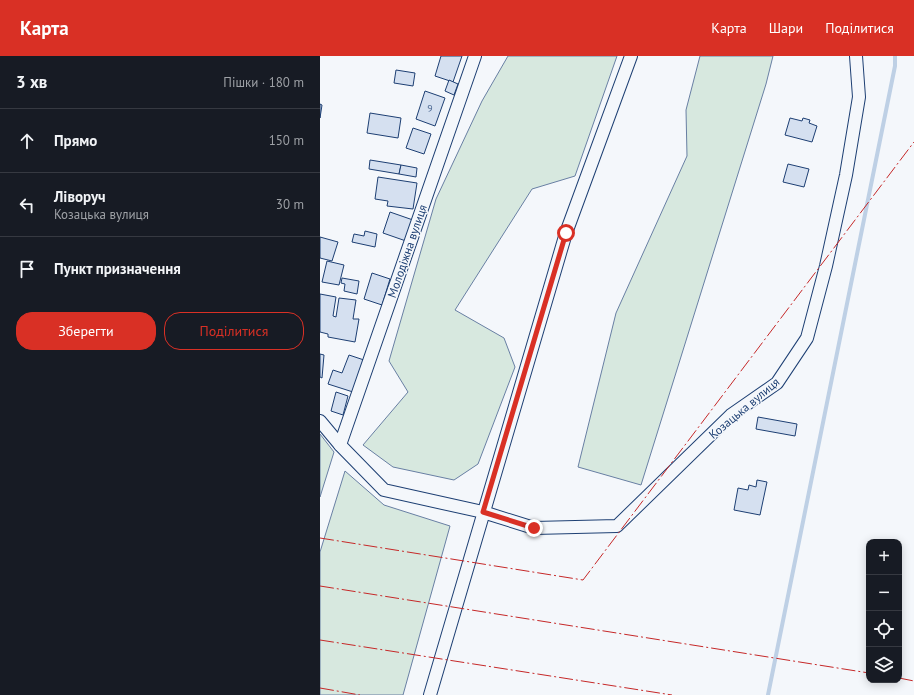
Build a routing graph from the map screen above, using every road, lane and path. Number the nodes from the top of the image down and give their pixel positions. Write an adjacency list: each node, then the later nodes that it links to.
1 (475, 56): 5 (street, Молодіжна вулиця)
2 (631, 56): 6 (street)
3 (856, 56): 6 (street, Козацька вулиця)
4 (320, 421): 5 (street, Козацька вулиця)
5 (340, 445): 6 (street, Козацька вулиця)
6 (483, 512): 7 (street)
7 (430, 695)

